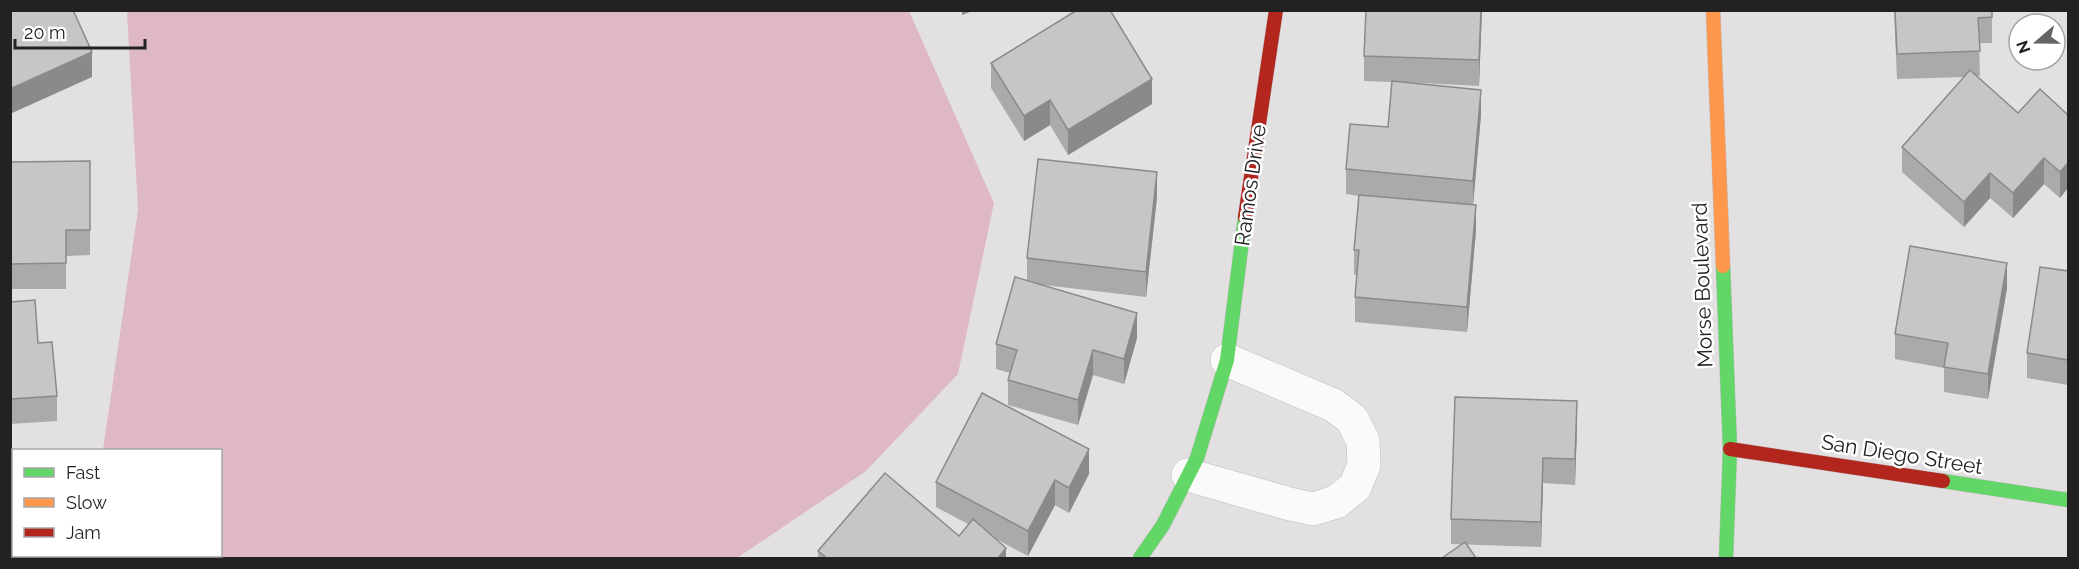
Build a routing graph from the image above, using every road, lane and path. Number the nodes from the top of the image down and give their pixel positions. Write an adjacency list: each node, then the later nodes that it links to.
1 (1276, 10): 3 (street, Ramos Drive)
2 (1713, 10): 4 (street, Morse Boulevard)
3 (1227, 360): 5 (street, Ramos Drive); 5 (street)
4 (1730, 449): 6 (street, San Diego Street); 8 (street, Morse Boulevard)
5 (1188, 475): 7 (street, Ramos Drive)
6 (2068, 500)
7 (1140, 558)
8 (1726, 558)

